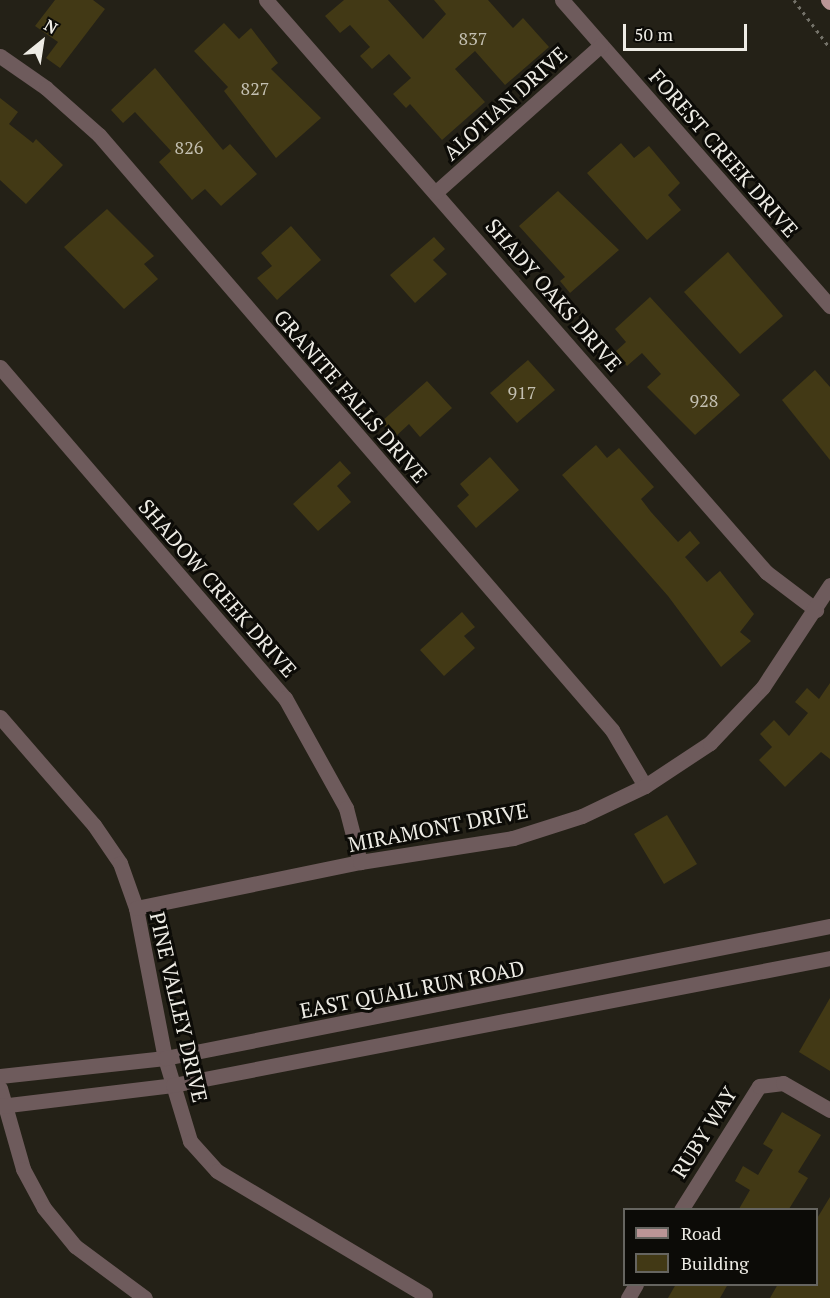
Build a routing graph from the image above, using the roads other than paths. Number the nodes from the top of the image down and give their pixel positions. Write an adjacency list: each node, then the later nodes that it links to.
1 (266, 0): 5 (street, SHADY OAKS DRIVE)
2 (562, 0): 3 (street, FOREST CREEK DRIVE)
3 (601, 45): 5 (street, ALOTIAN DRIVE); 6 (street, FOREST CREEK DRIVE)
4 (0, 56): 12 (street, GRANITE FALLS DRIVE)
5 (436, 192): 10 (street, SHADY OAKS DRIVE)
6 (825, 289): 7 (street, FOREST CREEK DRIVE)
7 (830, 306)
8 (0, 368): 13 (street, SHADOW CREEK DRIVE)
9 (830, 585): 10 (street, MIRAMONT DRIVE)
10 (816, 610): 12 (street, MIRAMONT DRIVE)
11 (0, 717): 14 (street, PINE VALLEY DRIVE)
12 (645, 786): 13 (street, MIRAMONT DRIVE)
13 (360, 862): 14 (street, MIRAMONT DRIVE)
14 (136, 908): 17 (street, PINE VALLEY DRIVE)
15 (830, 926): 17 (street, EAST QUAIL RUN ROAD)
16 (830, 958): 19 (street)
17 (165, 1058): 18 (street, EAST QUAIL RUN ROAD); 19 (street, PINE VALLEY DRIVE)
18 (0, 1076)
19 (173, 1085): 21 (street); 24 (street, PINE VALLEY DRIVE)
20 (0, 1088): 21 (street)
21 (2, 1106): 25 (street)
22 (830, 1110): 23 (street, RUBY WAY)
23 (682, 1208)
24 (425, 1294)
25 (145, 1298)

